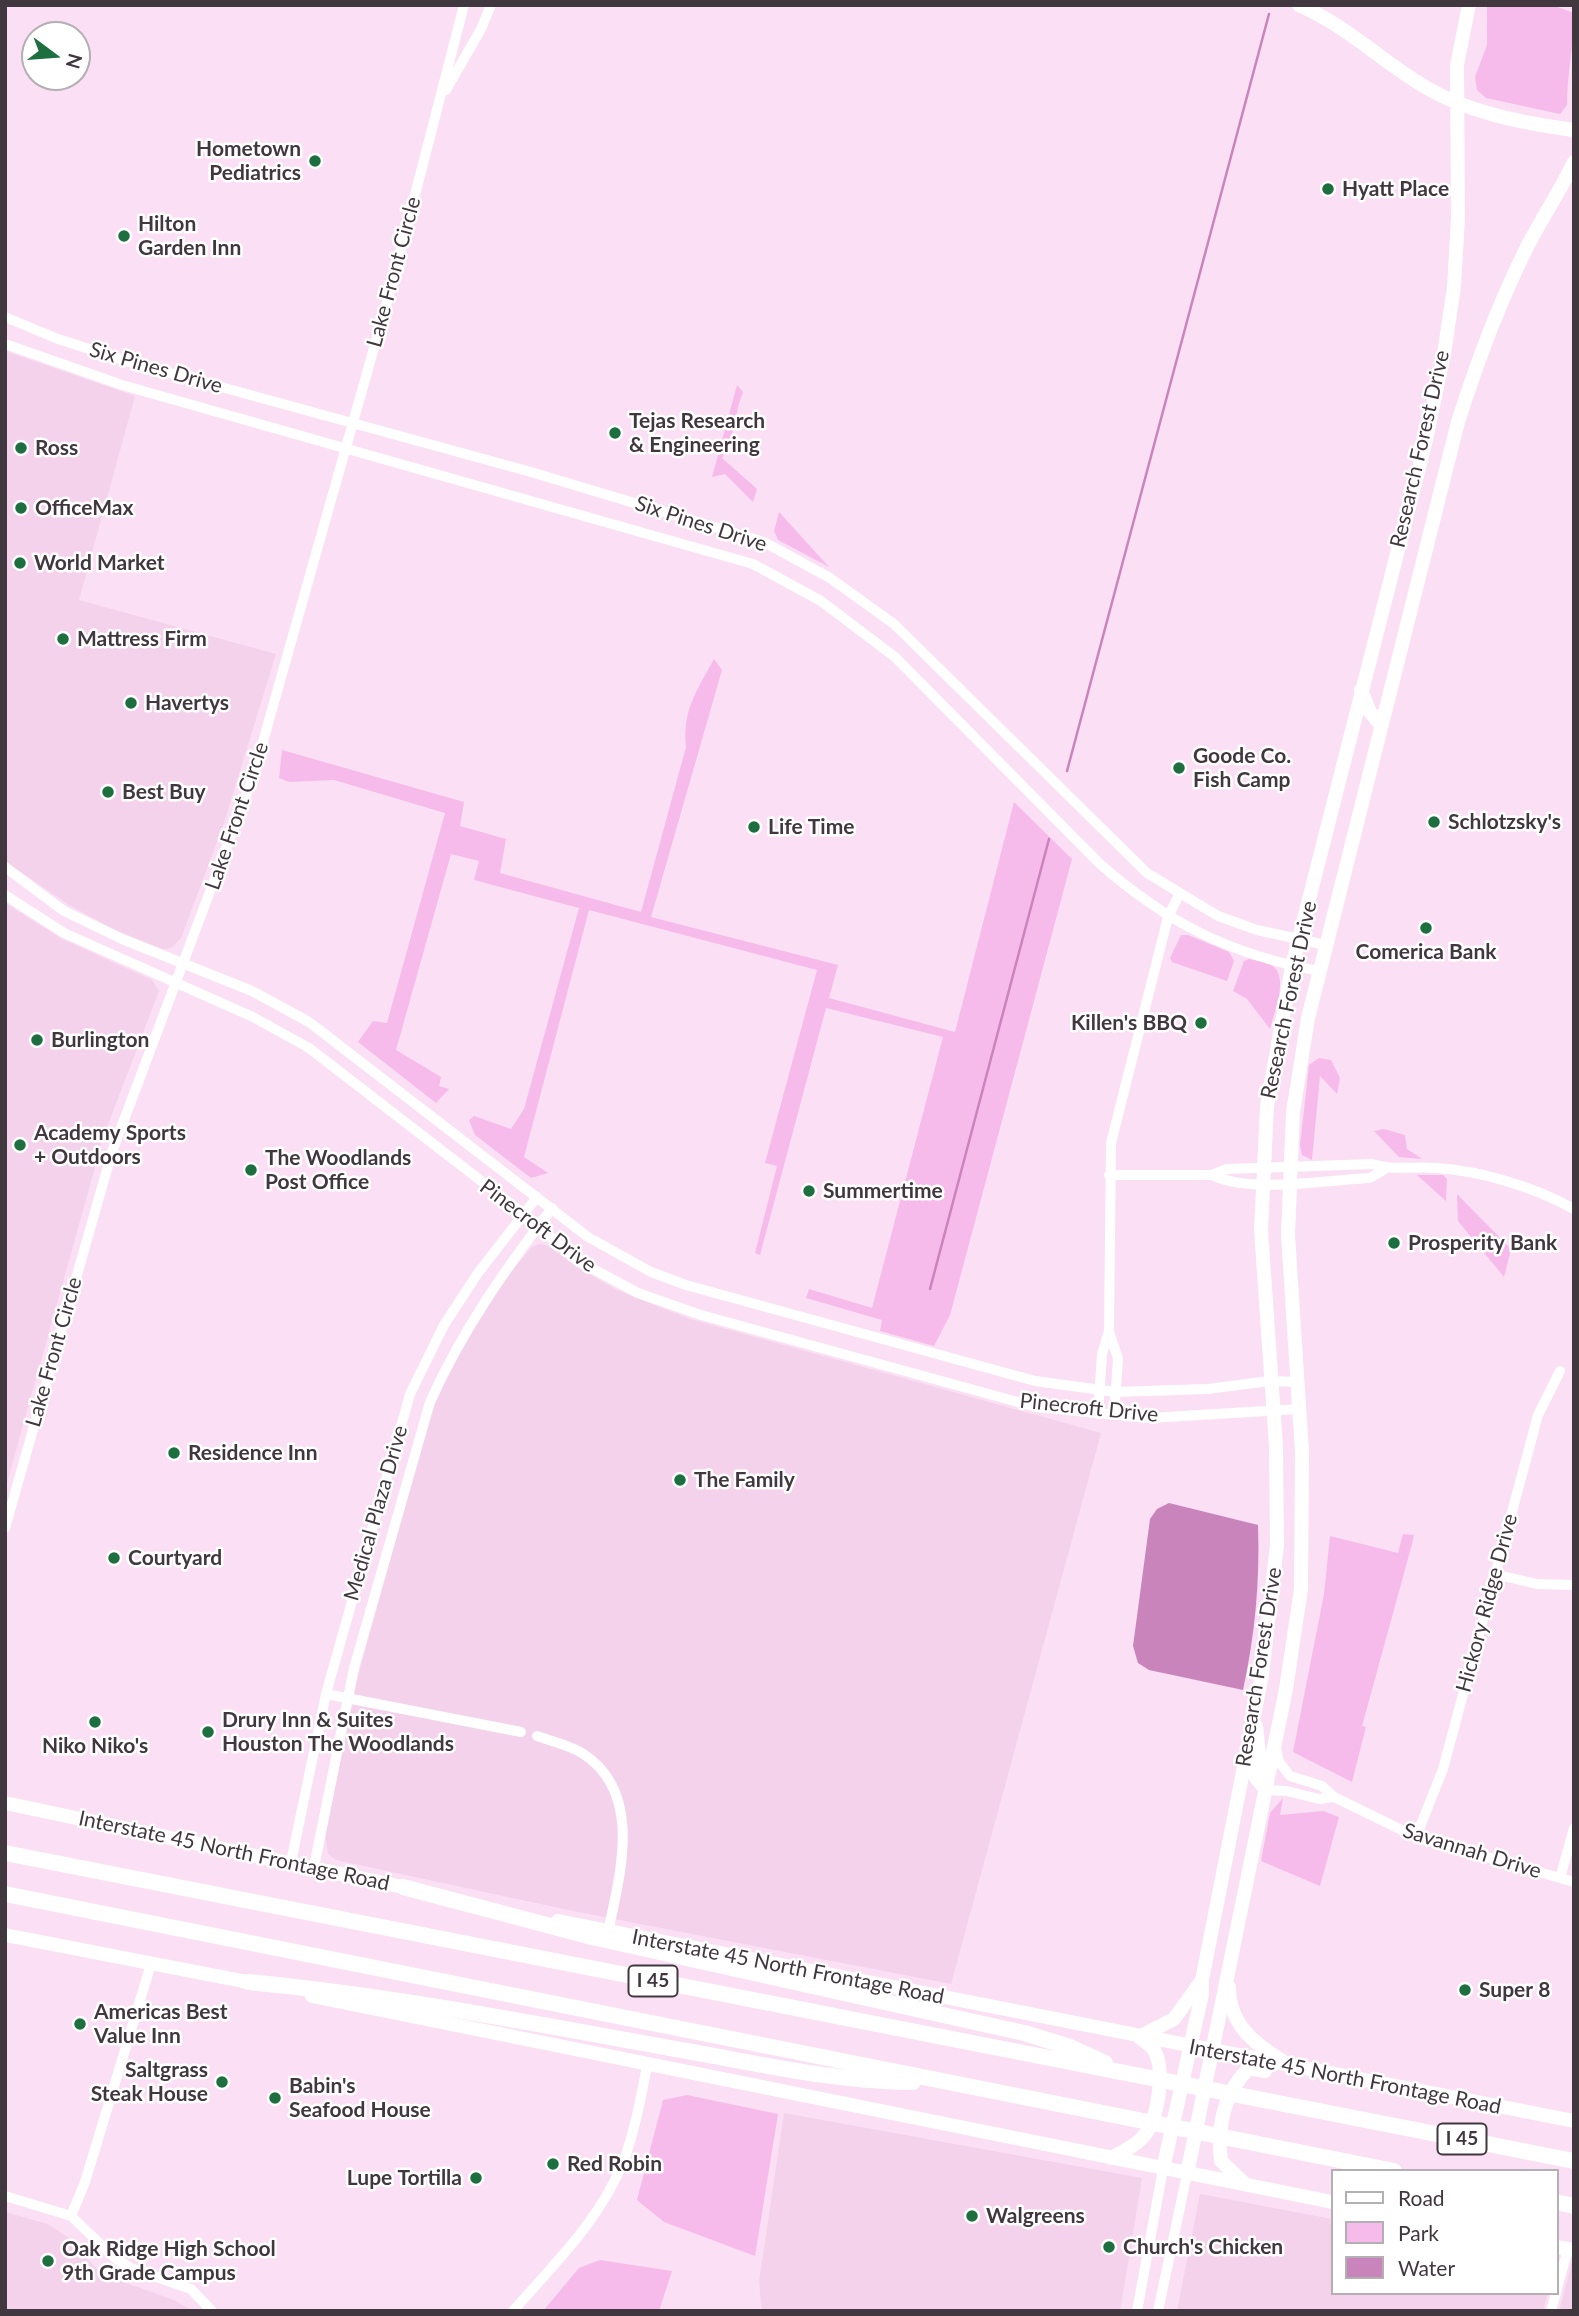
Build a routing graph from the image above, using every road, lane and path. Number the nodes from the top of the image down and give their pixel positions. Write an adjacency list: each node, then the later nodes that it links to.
1 (464, 5): 5 (street, Lake Front Circle)
2 (491, 5): 5 (street, Lake Front Circle)
3 (1298, 5): 6 (main road)
4 (1469, 5): 6 (main road, Research Forest Drive)
5 (442, 96): 13 (street, Lake Front Circle)
6 (1456, 102): 7 (main road); 14 (main road, Research Forest Drive)
7 (1574, 130)
8 (1574, 162): 16 (main road, Research Forest Drive)
9 (5, 317): 11 (street, Six Pines Drive)
10 (5, 344): 12 (street, Six Pines Drive)
11 (130, 362): 12 (street); 13 (street, Six Pines Drive)
12 (122, 385): 15 (street, Six Pines Drive)
13 (352, 424): 15 (street, Lake Front Circle); 17 (street, Six Pines Drive)
14 (1425, 444): 16 (main road); 19 (main road, Research Forest Drive)
15 (345, 447): 18 (street, Six Pines Drive); 29 (street, Lake Front Circle)
16 (1445, 467): 20 (main road, Research Forest Drive)
17 (910, 639): 18 (street); 21 (street, Six Pines Drive)
18 (895, 657): 22 (street, Six Pines Drive)
19 (1362, 690): 20 (main road); 27 (main road, Research Forest Drive)
20 (1380, 723): 28 (main road, Research Forest Drive)
21 (1027, 755): 22 (street); 24 (street, Six Pines Drive)
22 (1009, 772): 26 (street, Six Pines Drive)
23 (5, 867): 29 (street, Pinecroft Drive)
24 (1180, 893): 26 (street); 27 (street, Six Pines Drive)
25 (5, 895): 32 (street, Pinecroft Drive)
26 (1168, 917): 30 (street, Six Pines Drive); 36 (street)
27 (1299, 939): 28 (street, Six Pines Drive); 30 (main road, Research Forest Drive)
28 (1326, 945): 31 (main road, Research Forest Drive)
29 (182, 963): 32 (street, Lake Front Circle); 40 (street, Pinecroft Drive)
30 (1292, 966): 31 (street, Six Pines Drive); 34 (main road, Research Forest Drive)
31 (1319, 971): 33 (main road, Research Forest Drive)
32 (175, 982): 43 (street, Pinecroft Drive); 55 (street, Lake Front Circle)
33 (1289, 1166): 34 (street); 35 (street); 38 (main road, Research Forest Drive)
34 (1263, 1168): 37 (street); 39 (main road, Research Forest Drive)
35 (1385, 1169): 38 (street); 42 (street)
36 (1109, 1175): 37 (street); 45 (street)
37 (1212, 1175): 39 (street)
38 (1289, 1182): 39 (street); 48 (main road, Research Forest Drive)
39 (1262, 1184): 47 (main road, Research Forest Drive)
40 (537, 1198): 41 (street, Pinecroft Drive); 43 (street, Medical Plaza Drive)
41 (552, 1208): 44 (street, Medical Plaza Drive); 49 (street, Pinecroft Drive)
42 (1574, 1209)
43 (524, 1214): 44 (street, Pinecroft Drive); 58 (street, Medical Plaza Drive)
44 (538, 1226): 53 (street, Pinecroft Drive); 59 (street, Medical Plaza Drive)
45 (1109, 1331): 49 (street); 50 (street)
46 (1560, 1371): 56 (street, Hickory Ridge Drive)
47 (1270, 1381): 48 (street, Pinecroft Drive); 50 (street, Pinecroft Drive); 52 (main road, Research Forest Drive)
48 (1297, 1382): 51 (main road, Research Forest Drive)
49 (1099, 1390): 50 (street, Pinecroft Drive); 53 (street)
50 (1116, 1392): 54 (street)
51 (1299, 1409): 52 (street, Pinecroft Drive); 63 (main road, Research Forest Drive)
52 (1273, 1411): 54 (street, Pinecroft Drive); 60 (main road, Research Forest Drive)
53 (1098, 1414): 54 (street, Pinecroft Drive)
54 (1114, 1415)
55 (5, 1528)
56 (1494, 1574): 57 (street); 68 (street, Hickory Ridge Drive)
57 (1574, 1585)
58 (326, 1694): 59 (street); 70 (street, Medical Plaza Drive)
59 (347, 1699): 61 (street); 71 (street, Medical Plaza Drive)
60 (1255, 1714): 64 (main road); 80 (main road, Research Forest Drive)
61 (521, 1732)
62 (537, 1736): 76 (street)
63 (1275, 1742): 64 (main road, Research Forest Drive); 65 (street, Savannah Drive)
64 (1266, 1790): 65 (street, Savannah Drive); 79 (main road, Research Forest Drive)
65 (1334, 1797): 68 (street, Savannah Drive)
66 (5, 1803): 70 (main road, Interstate 45 North Frontage Road)
67 (1574, 1828): 72 (street)
68 (1416, 1836): 72 (street, Savannah Drive)
69 (5, 1853): 87 (highway, I 45)
70 (291, 1862): 71 (main road, Interstate 45 North Frontage Road)
71 (314, 1867): 74 (main road, Interstate 45 North Frontage Road)
72 (1560, 1878): 73 (street, Savannah Drive)
73 (1574, 1882)
74 (403, 1887): 76 (main road, Interstate 45 North Frontage Road); 87 (highway)
75 (5, 1894): 88 (highway, I 45)
76 (608, 1932): 82 (main road, Interstate 45 North Frontage Road)
77 (5, 1935): 78 (main road)
78 (151, 1964): 81 (main road); 98 (street)
79 (1228, 1968): 84 (main road, Research Forest Drive); 86 (main road)
80 (1202, 1980): 82 (main road); 83 (main road, Research Forest Drive)
81 (248, 1982): 85 (main road); 88 (highway)
82 (1139, 2037): 83 (main road, Interstate 45 North Frontage Road); 90 (main road)
83 (1192, 2048): 84 (main road, Interstate 45 North Frontage Road); 92 (main road, Research Forest Drive)
84 (1210, 2052): 86 (main road, Interstate 45 North Frontage Road); 94 (main road, Research Forest Drive)
85 (647, 2066): 90 (main road); 102 (street)
86 (1294, 2068): 89 (main road, Interstate 45 North Frontage Road); 95 (main road)
87 (1126, 2073): 91 (highway, I 45)
88 (949, 2082): 93 (highway, I 45)
89 (1574, 2121)
90 (1111, 2158): 92 (main road)
91 (1574, 2161)
92 (1163, 2169): 94 (main road); 103 (street)
93 (1384, 2169)
94 (1187, 2174): 95 (main road); 104 (street)
95 (1248, 2185): 97 (main road)
96 (5, 2196): 98 (street)
97 (1330, 2202)
98 (71, 2216): 101 (street)
99 (1566, 2249): 100 (street)
100 (1558, 2284)
101 (212, 2311)
102 (513, 2311)
103 (1137, 2311)
104 (1158, 2311)

